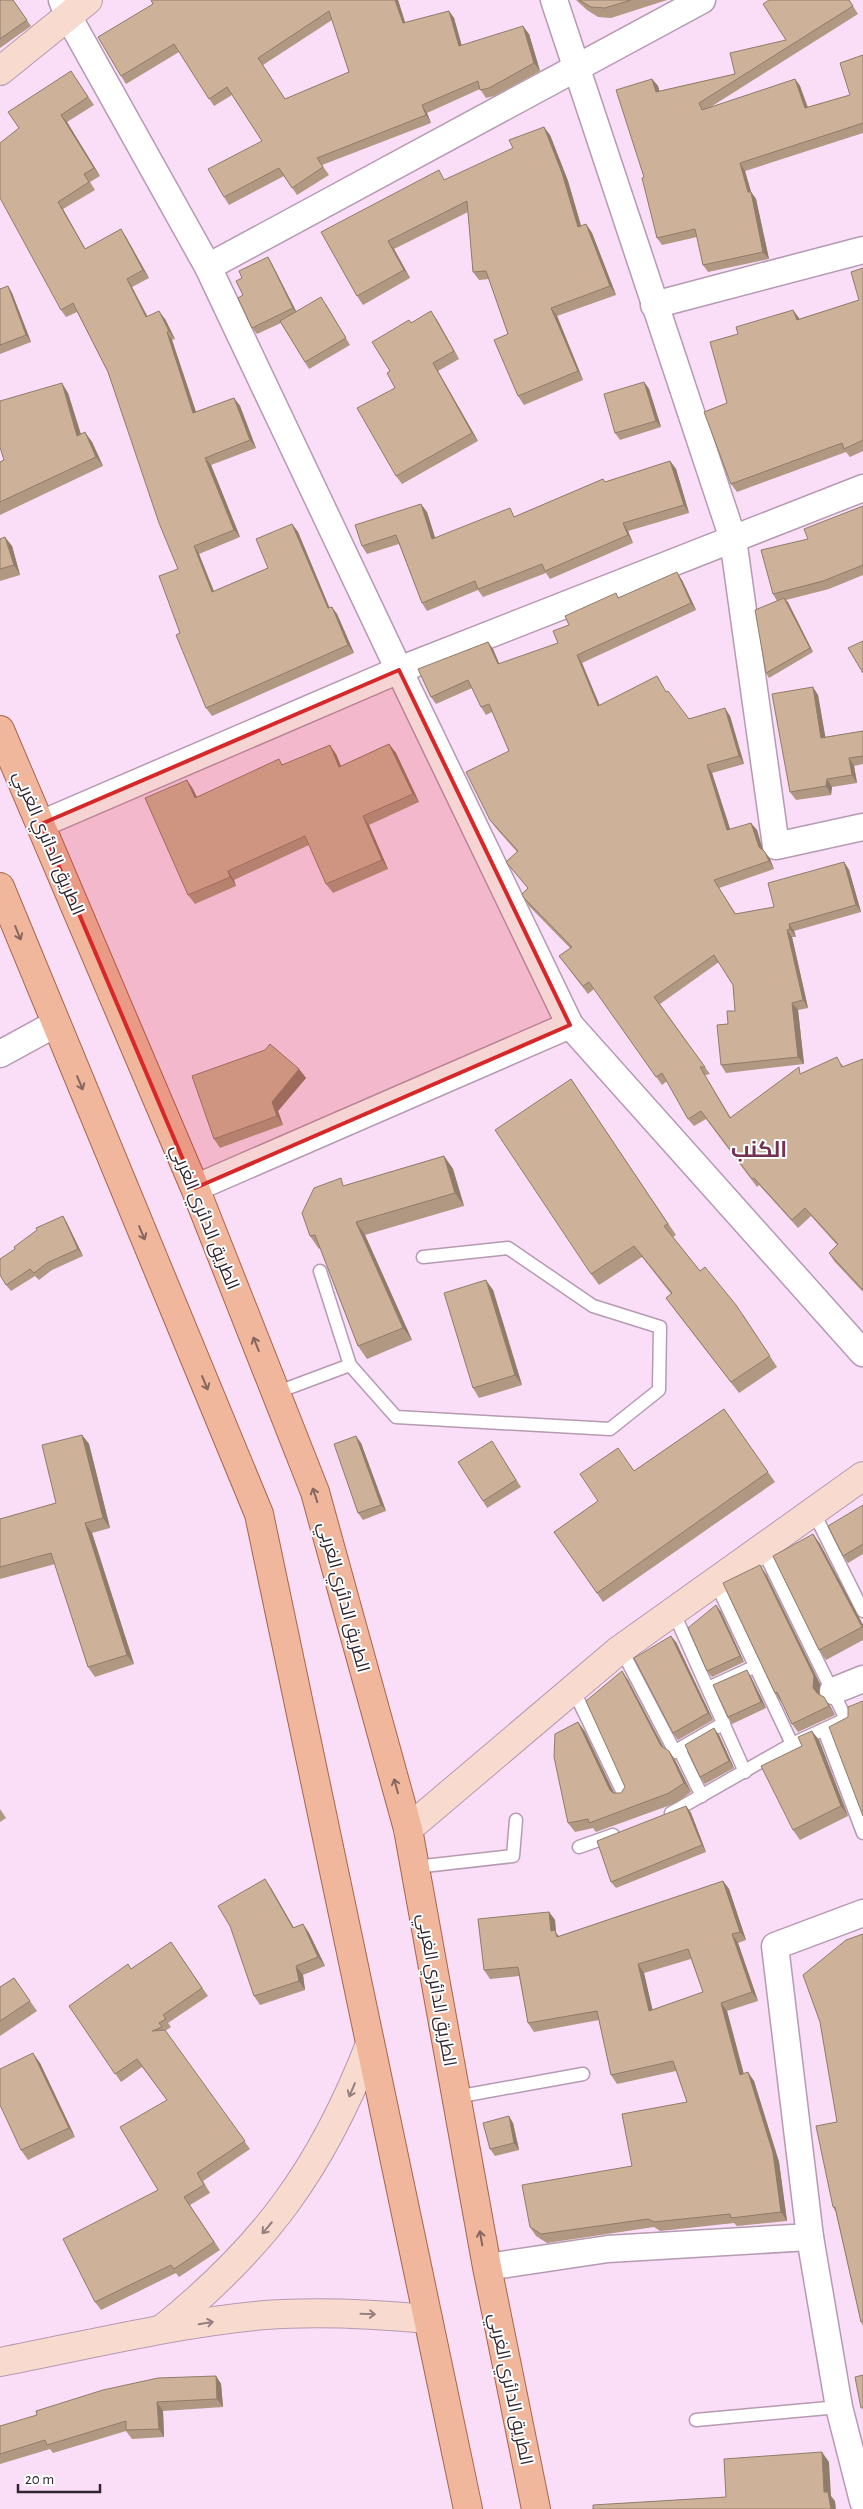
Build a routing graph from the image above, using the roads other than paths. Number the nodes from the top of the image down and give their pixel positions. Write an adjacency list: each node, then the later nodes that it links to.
1 (554, 0): 4 (street)
2 (702, 0): 4 (street)
3 (73, 5): 5 (street); 7 (street)
4 (575, 67): 7 (street); 8 (street)
5 (0, 71)
6 (863, 250): 8 (street)
7 (208, 267): 11 (street)
8 (654, 306): 10 (street)
9 (863, 488): 10 (street)
10 (733, 539): 11 (street); 14 (street)
11 (399, 670): 13 (street); 17 (street)
12 (0, 730): 13 (main road, الطريق الدائري الغربي)
13 (41, 824): 19 (main road, الطريق الدائري الغربي)
14 (863, 827)
15 (0, 887): 16 (main road, one-way to 16)
16 (55, 1024): 18 (street); 52 (main road, one-way to 52)
17 (570, 1025): 19 (street); 22 (street)
18 (0, 1054)
19 (195, 1188): 24 (main road, الطريق الدائري الغربي, one-way to 19)
20 (423, 1256): 23 (lane)
21 (320, 1271): 23 (lane)
22 (863, 1353)
23 (350, 1365): 24 (lane)
24 (275, 1393): 46 (main road, الطريق الدائري الغربي, one-way to 24)
25 (863, 1476): 26 (street)
26 (813, 1511): 27 (street); 30 (lane)
27 (762, 1548): 28 (street); 36 (lane)
28 (715, 1582): 29 (street); 32 (lane)
29 (673, 1611): 31 (street); 34 (lane)
30 (863, 1611)
31 (621, 1649): 35 (street); 40 (lane)
32 (756, 1666): 34 (lane); 39 (lane)
33 (863, 1679): 36 (street)
34 (708, 1688): 37 (lane)
35 (573, 1689): 42 (lane); 46 (street)
36 (834, 1692): 38 (lane)
37 (724, 1723): 40 (lane); 41 (lane)
38 (824, 1730): 39 (lane); 48 (lane)
39 (792, 1744): 41 (lane)
40 (679, 1749): 43 (lane)
41 (745, 1772): 43 (lane)
42 (624, 1795)
43 (702, 1796): 44 (lane)
44 (660, 1817)
45 (516, 1820): 50 (lane)
46 (408, 1828): 50 (main road, الطريق الدائري الغربي)
47 (624, 1830): 49 (lane)
48 (863, 1833)
49 (580, 1847)
50 (415, 1867): 54 (main road, الطريق الدائري الغربي)
51 (863, 1913): 55 (street)
52 (370, 2044): 57 (main road); 58 (street, one-way to 58)
53 (583, 2074): 54 (lane)
54 (456, 2097): 56 (main road, الطريق الدائري الغربي, one-way to 54)
55 (810, 2237): 56 (street); 60 (street)
56 (487, 2267): 64 (main road, الطريق الدائري الغربي)
57 (428, 2319): 58 (street, one-way to 57); 63 (main road)
58 (158, 2332): 59 (street)
59 (0, 2362)
60 (839, 2407): 61 (lane); 62 (street)
61 (696, 2420)
62 (863, 2501)
63 (468, 2509)
64 (536, 2509)

